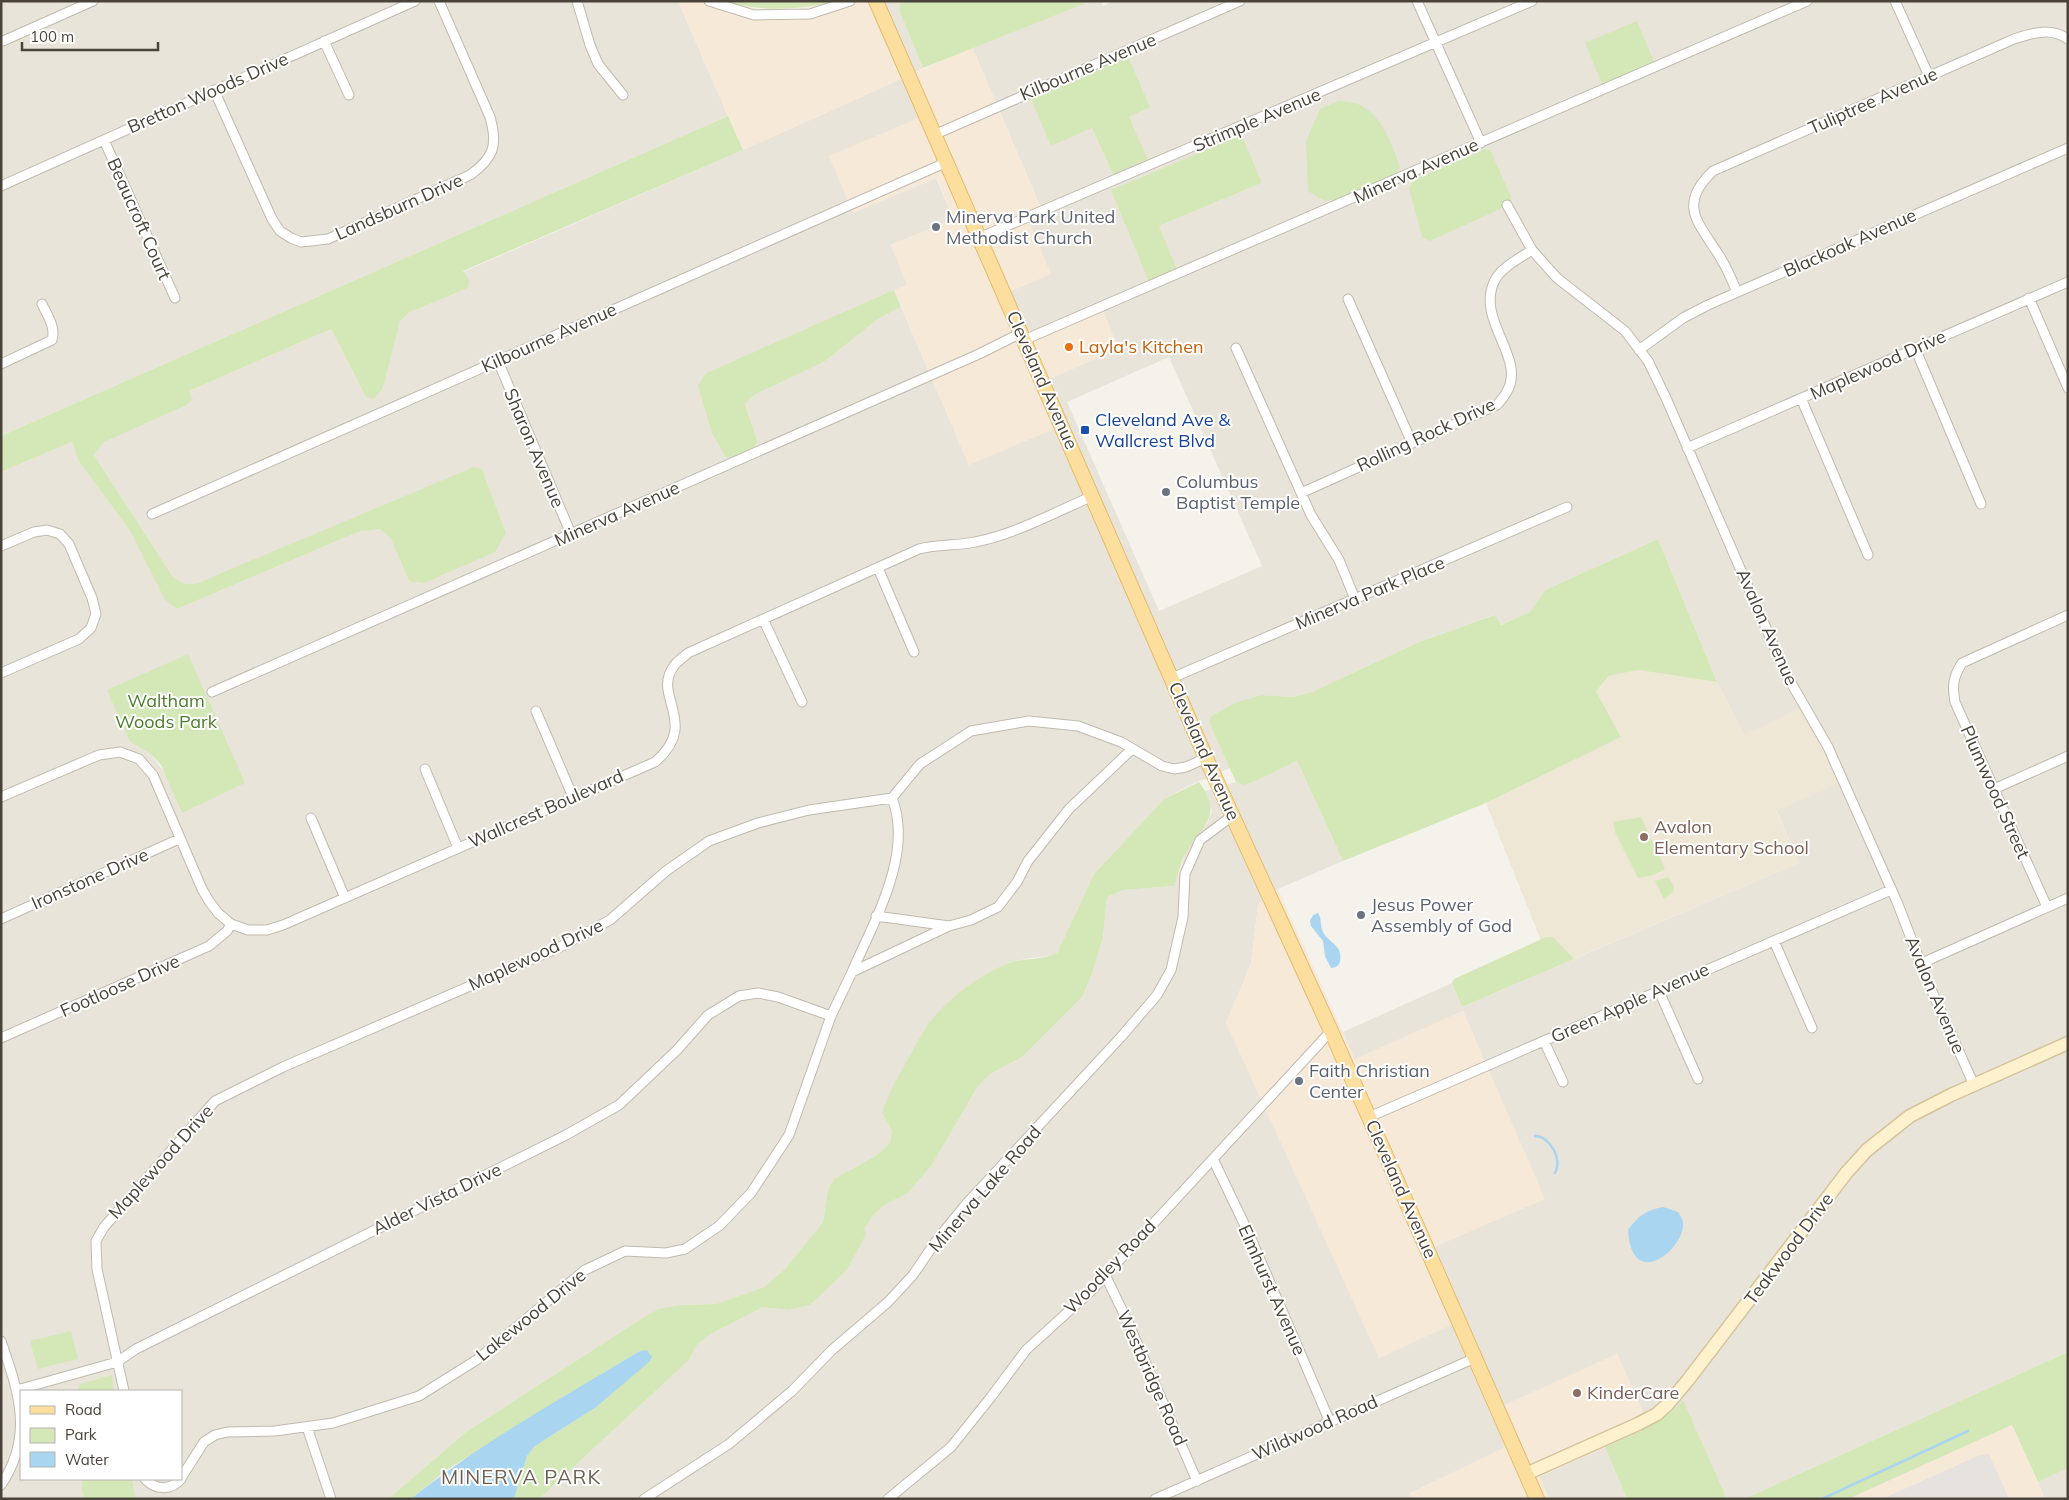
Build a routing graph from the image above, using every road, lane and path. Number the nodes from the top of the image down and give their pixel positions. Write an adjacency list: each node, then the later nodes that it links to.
1 (93, 1): 14 (street)
2 (415, 1): 15 (street, Bretton Woods Drive)
3 (439, 1): 18 (street, Landsburn Drive)
4 (577, 1): 20 (street)
5 (710, 1): 6 (street)
6 (850, 1)
7 (876, 1): 21 (main road, Cleveland Avenue)
8 (1240, 1): 21 (street, Kilbourne Avenue)
9 (1417, 1): 16 (street)
10 (1532, 1): 16 (street, Strimple Avenue)
11 (1807, 1): 23 (street, Minerva Avenue)
12 (1895, 1): 17 (street)
13 (2065, 37): 17 (street, Tuliptree Avenue)
14 (3, 41)
15 (324, 42): 18 (street, Bretton Woods Drive); 19 (street)
16 (1435, 43): 23 (street); 28 (street, Strimple Avenue)
17 (1929, 76): 31 (street, Tuliptree Avenue)
18 (214, 90): 22 (street, Bretton Woods Drive)
19 (349, 95)
20 (623, 95)
21 (936, 134): 25 (main road, Cleveland Avenue)
22 (104, 140): 26 (street, Bretton Woods Drive); 32 (street, Beaucroft Court)
23 (1481, 142): 36 (street, Minerva Avenue)
24 (2068, 148): 31 (street, Blackoak Avenue)
25 (947, 162): 28 (main road, Cleveland Avenue); 40 (street, Kilbourne Avenue)
26 (1, 186)
27 (1507, 205): 29 (street, Avalon Avenue)
28 (981, 237): 36 (main road, Cleveland Avenue)
29 (1532, 250): 39 (street, Avalon Avenue); 44 (street, Rolling Rock Drive)
30 (2068, 282): 33 (street, Maplewood Drive)
31 (1737, 292): 39 (street, Blackoak Avenue)
32 (175, 298)
33 (2029, 298): 38 (street, Maplewood Drive); 42 (street)
34 (1348, 299): 44 (street)
35 (42, 304): 41 (street)
36 (1022, 337): 47 (main road, Cleveland Avenue); 51 (street, Minerva Avenue)
37 (1236, 348): 46 (street)
38 (1915, 348): 43 (street, Maplewood Drive); 48 (street)
39 (1639, 350): 45 (street, Avalon Avenue)
40 (498, 361): 50 (street, Kilbourne Avenue); 51 (street, Sharon Avenue)
41 (1, 364)
42 (2068, 388)
43 (1801, 398): 45 (street, Maplewood Drive); 53 (street)
44 (1412, 443): 46 (street, Rolling Rock Drive)
45 (1687, 448): 76 (street, Avalon Avenue)
46 (1300, 493): 55 (street)
47 (1093, 496): 54 (street, Wallcrest Boulevard); 60 (main road, Cleveland Avenue)
48 (1981, 504)
49 (1567, 507): 55 (street, Minerva Park Place)
50 (152, 514)
51 (571, 534): 61 (street, Minerva Avenue)
52 (1, 546): 59 (street)
53 (1868, 555)
54 (878, 568): 57 (street, Wallcrest Boulevard); 58 (street)
55 (1354, 599): 60 (street, Minerva Park Place)
56 (2068, 615): 68 (street, Plumwood Street)
57 (763, 619): 62 (street); 70 (street, Wallcrest Boulevard)
58 (914, 652)
59 (1, 674)
60 (1172, 678): 66 (main road, Cleveland Avenue)
61 (212, 692)
62 (802, 702)
63 (536, 711): 70 (street)
64 (1132, 749): 66 (street); 71 (street); 83 (street)
65 (2068, 756): 68 (street)
66 (1206, 758): 72 (main road, Cleveland Avenue)
67 (425, 768): 75 (street)
68 (1994, 788): 79 (street, Plumwood Street)
69 (1, 797): 74 (street)
70 (573, 797): 75 (street, Wallcrest Boulevard)
71 (892, 798): 80 (street, Lakewood Drive); 102 (street, Maplewood Drive)
72 (1232, 816): 90 (main road, Cleveland Avenue); 116 (street, Minerva Lake Road)
73 (311, 818): 77 (street)
74 (179, 839): 81 (street, Ironstone Drive); 82 (street)
75 (458, 848): 77 (street, Wallcrest Boulevard)
76 (1892, 890): 84 (street, Green Apple Avenue); 85 (street, Avalon Avenue)
77 (345, 898): 82 (street, Wallcrest Boulevard)
78 (2068, 898): 79 (street)
79 (2047, 907): 85 (street)
80 (876, 916): 83 (street); 86 (street, Lakewood Drive)
81 (1, 918)
82 (231, 924): 91 (street, Footloose Drive)
83 (949, 926): 86 (street)
84 (1774, 941): 87 (street, Green Apple Avenue); 89 (street)
85 (1922, 963): 96 (street, Avalon Avenue)
86 (852, 972): 88 (street, Lakewood Drive)
87 (1659, 991): 92 (street, Green Apple Avenue); 94 (street)
88 (831, 1016): 102 (street, Alder Vista Drive); 107 (street, Lakewood Drive)
89 (1812, 1028)
90 (1331, 1031): 97 (main road, Cleveland Avenue); 98 (street, Woodley Road)
91 (1, 1038)
92 (1544, 1041): 95 (street); 97 (street, Green Apple Avenue)
93 (2068, 1043): 96 (street, Teakwood Drive)
94 (1698, 1080)
95 (1563, 1082)
96 (1974, 1085): 109 (street, Teakwood Drive)
97 (1369, 1117): 101 (main road, Cleveland Avenue)
98 (1213, 1159): 99 (street, Woodley Road); 106 (street, Elmhurst Avenue)
99 (1105, 1275): 113 (street, Westbridge Road); 117 (street, Woodley Road)
100 (1, 1341): 103 (street)
101 (1475, 1358): 106 (street, Wildwood Road); 109 (main road, Cleveland Avenue)
102 (117, 1362): 103 (street, Alder Vista Drive); 104 (street, Maplewood Drive)
103 (17, 1390): 105 (street)
104 (124, 1390)
105 (20, 1419)
106 (1330, 1422): 113 (street, Wildwood Road)
107 (307, 1427): 110 (street, Lakewood Drive); 115 (street)
108 (20, 1434): 114 (street)
109 (1526, 1474): 119 (main road, Cleveland Avenue)
110 (182, 1476)
111 (146, 1480): 112 (street, Lakewood Drive)
112 (179, 1480)
113 (1196, 1480): 118 (street, Wildwood Road)
114 (1, 1485)
115 (331, 1499)
116 (644, 1499)
117 (888, 1499)
118 (1155, 1499)
119 (1537, 1499)

